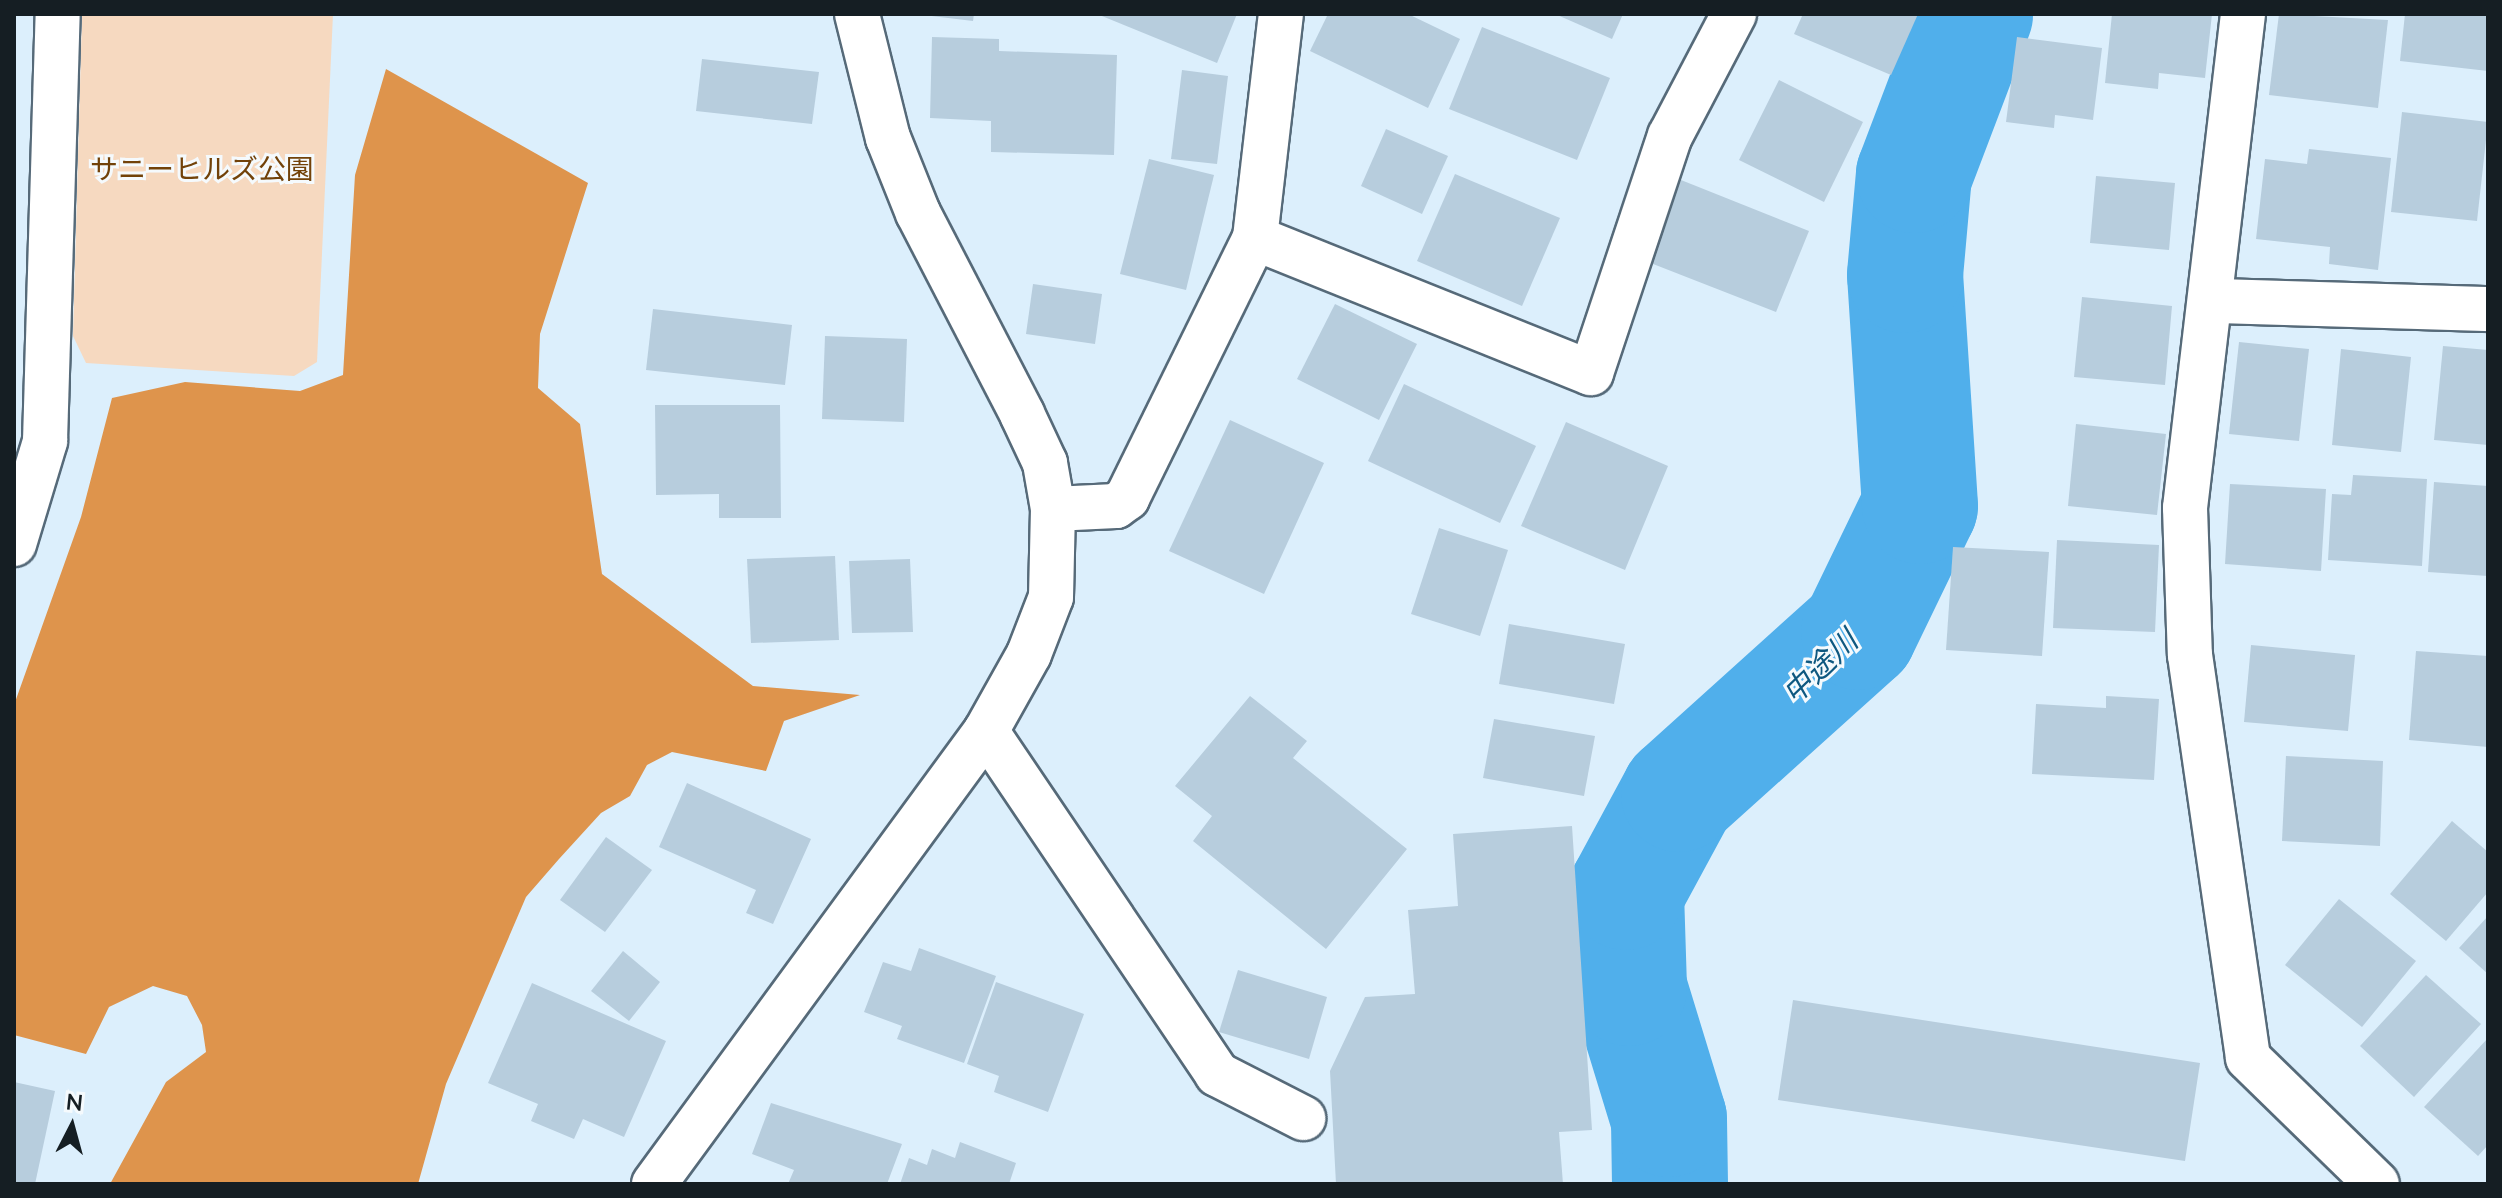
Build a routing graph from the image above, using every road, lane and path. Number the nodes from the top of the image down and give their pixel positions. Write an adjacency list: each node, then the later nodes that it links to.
1 (58, 14): 9 (street)
2 (857, 14): 10 (street)
3 (1281, 14): 6 (street)
4 (1734, 14): 6 (street)
5 (2243, 14): 7 (street)
6 (1255, 238): 10 (street)
7 (2215, 301): 8 (street); 15 (street)
8 (2488, 309)
9 (30, 441): 11 (street)
10 (1053, 509): 12 (street)
11 (14, 544)
12 (986, 731): 13 (street); 14 (street)
13 (1303, 1118)
14 (654, 1184)
15 (2377, 1184)

